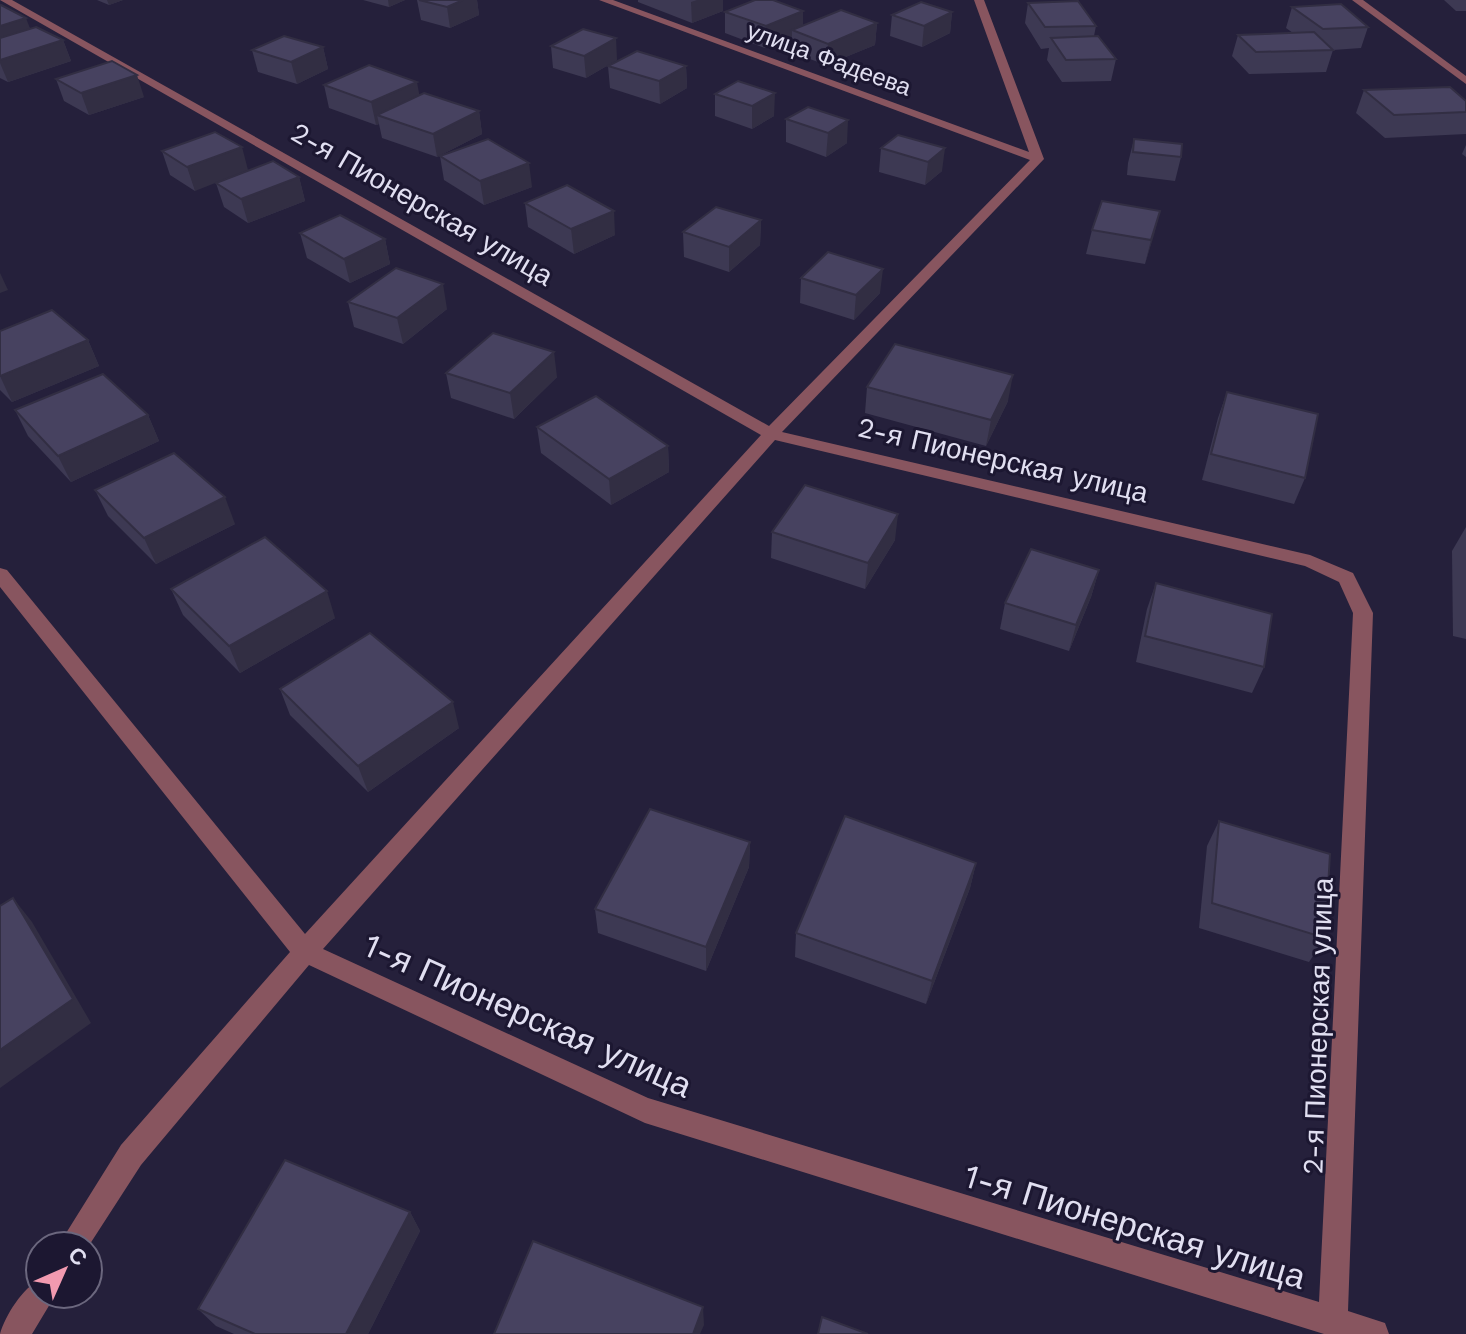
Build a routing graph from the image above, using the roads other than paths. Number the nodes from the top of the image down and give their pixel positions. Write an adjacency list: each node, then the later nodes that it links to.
1 (5, 0): 7 (street, 2-я Пионерская улица)
2 (604, 0): 6 (street, улица Фадеева)
3 (979, 0): 6 (street)
4 (1357, 0): 5 (street)
5 (1466, 81)
6 (1038, 159): 7 (street)
7 (771, 434): 9 (street); 12 (street, 2-я Пионерская улица)
8 (0, 574): 9 (street, 1-я Пионерская улица)
9 (305, 952): 10 (street); 12 (street, 1-я Пионерская улица)
10 (82, 1230)
11 (30, 1310): 13 (street)
12 (1333, 1323): 14 (street, 1-я Пионерская улица)
13 (14, 1334)
14 (1374, 1334)

